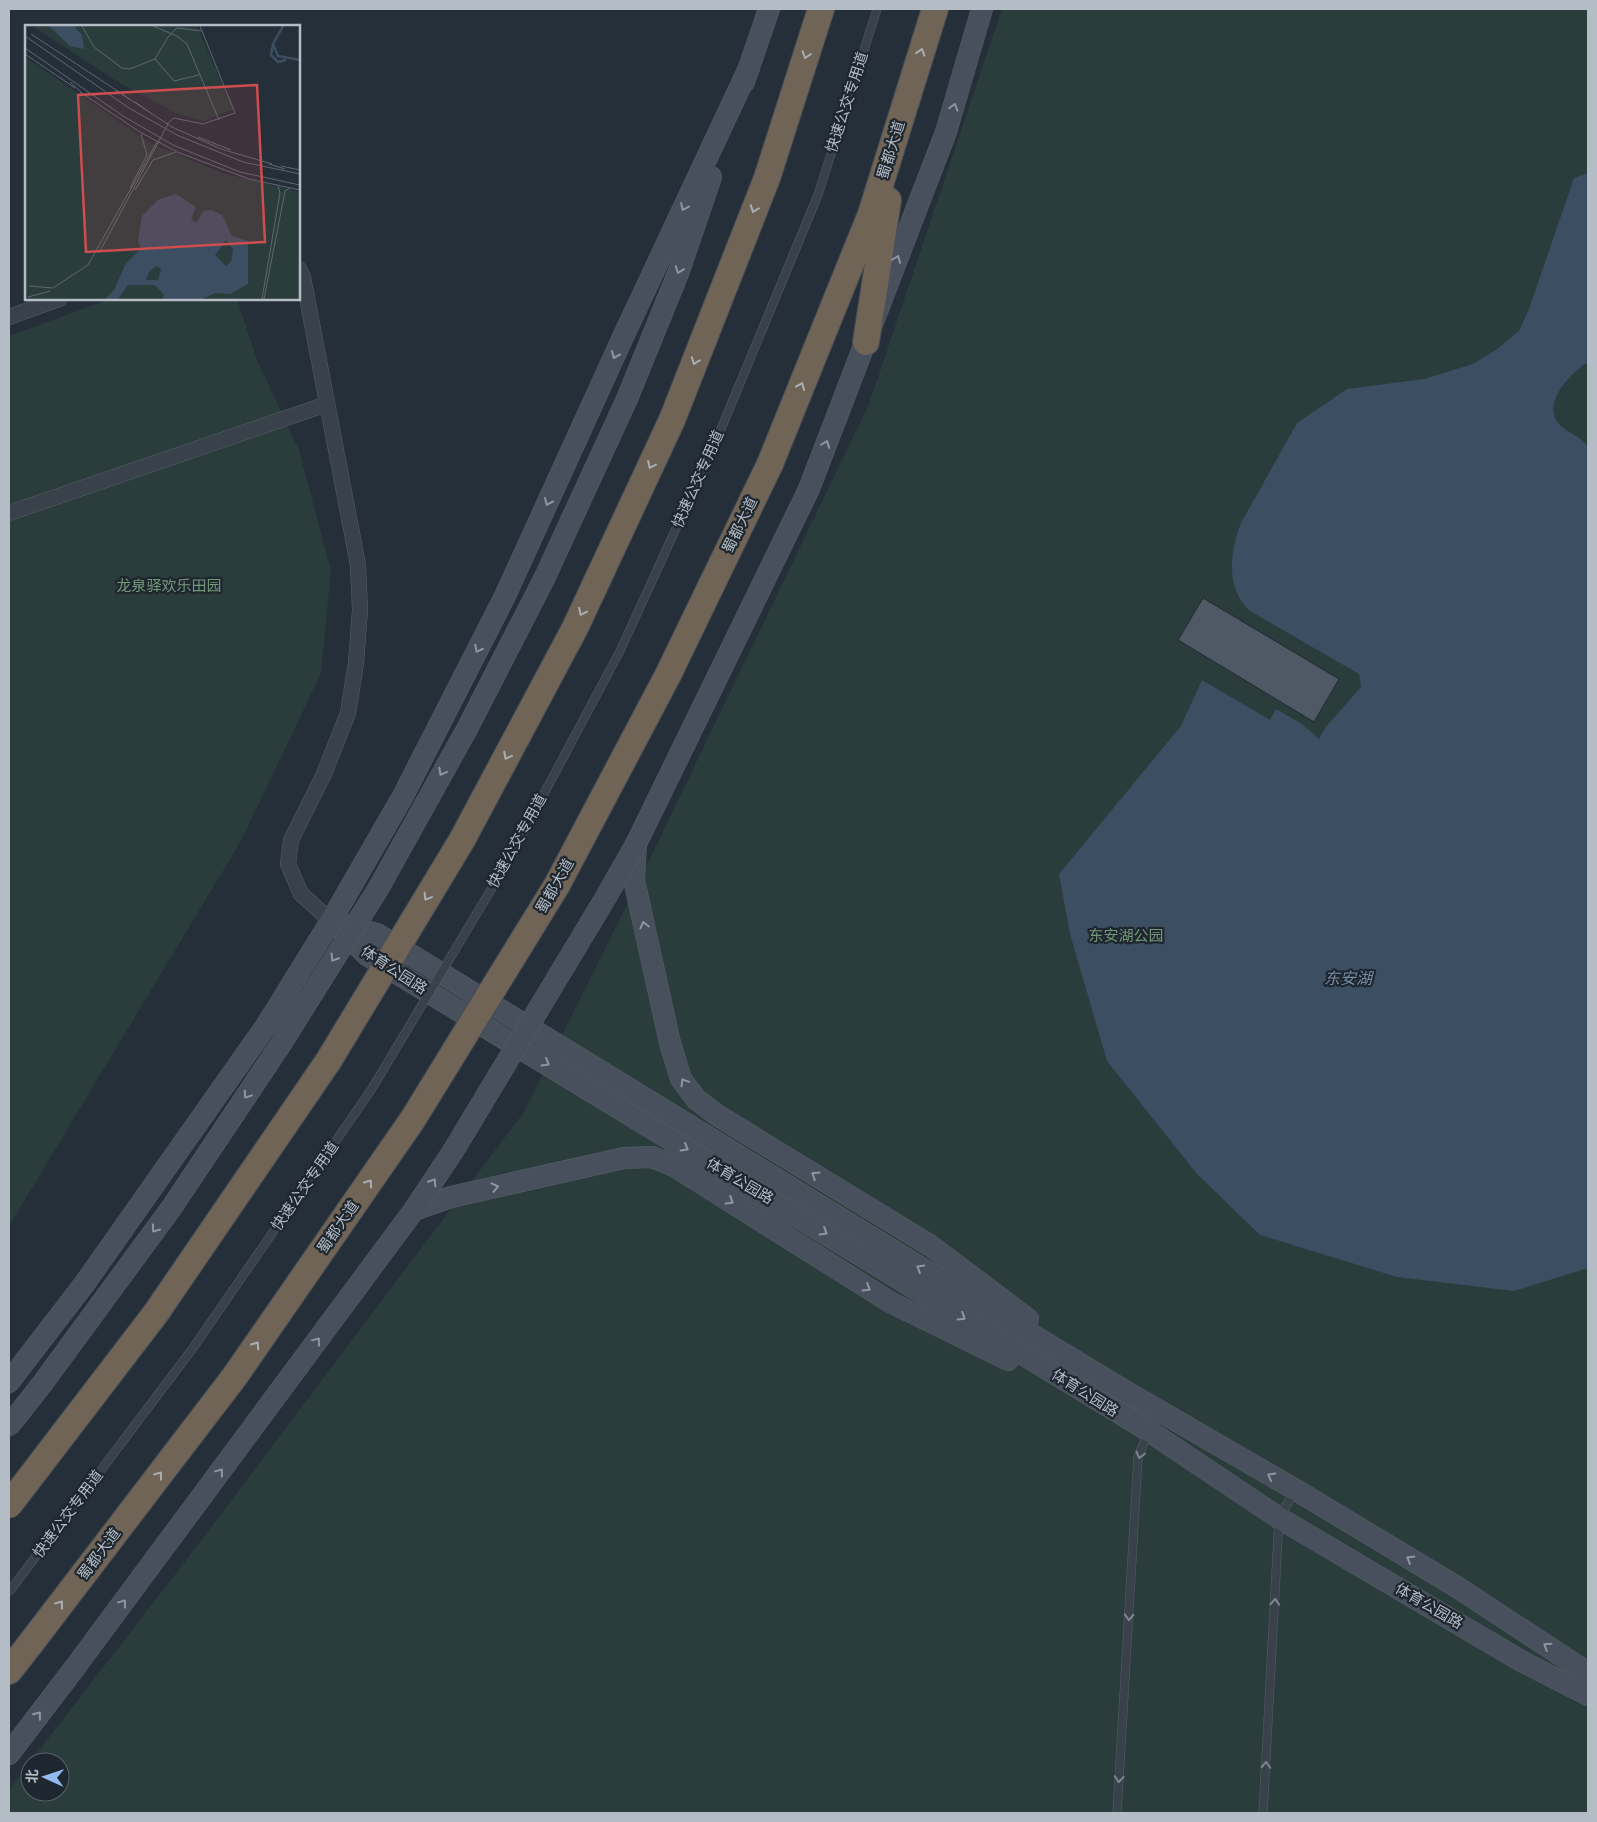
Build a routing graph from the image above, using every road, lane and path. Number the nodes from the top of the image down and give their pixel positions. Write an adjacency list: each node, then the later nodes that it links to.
1 (769, 9): 6 (main road)
2 (821, 9): 23 (highway, one-way to 23, bridge)
3 (878, 9): 25 (lane, 快速公交专用道, bridge)
4 (935, 9): 7 (highway, 蜀都大道, one-way to 4)
5 (982, 9): 11 (main road, one-way to 5)
6 (749, 68): 15 (main road, one-way to 15); 21 (main road, one-way to 21, bridge)
7 (901, 117): 11 (highway); 26 (highway, 蜀都大道, one-way to 7, bridge)
8 (300, 272): 12 (street)
9 (56, 300): 10 (street)
10 (9, 317)
11 (866, 342): 14 (main road, one-way to 11, bridge)
12 (327, 404): 13 (street); 15 (street)
13 (9, 514)
14 (636, 844): 16 (main road, one-way to 14, bridge); 18 (main road, one-way to 14)
15 (331, 921): 17 (main road); 18 (main road, 体育公园路, one-way to 15); 19 (main road, 体育公园路, one-way to 19)
16 (414, 1210): 19 (main road, one-way to 19); 29 (main road, one-way to 16, bridge)
17 (9, 1382)
18 (1125, 1391): 20 (main road, 体育公园路)
19 (1114, 1411): 20 (main road, 体育公园路)
20 (1154, 1421): 22 (main road, 体育公园路, one-way to 20); 24 (main road, 体育公园路); 30 (lane, one-way to 30)
21 (9, 1426)
22 (1296, 1490): 24 (lane); 27 (main road, 体育公园路, one-way to 22)
23 (9, 1505)
24 (1279, 1518): 28 (main road, 体育公园路); 31 (lane, one-way to 24)
25 (9, 1592)
26 (9, 1671)
27 (1588, 1673)
28 (1588, 1694)
29 (9, 1754)
30 (1117, 1813)
31 (1263, 1813)

